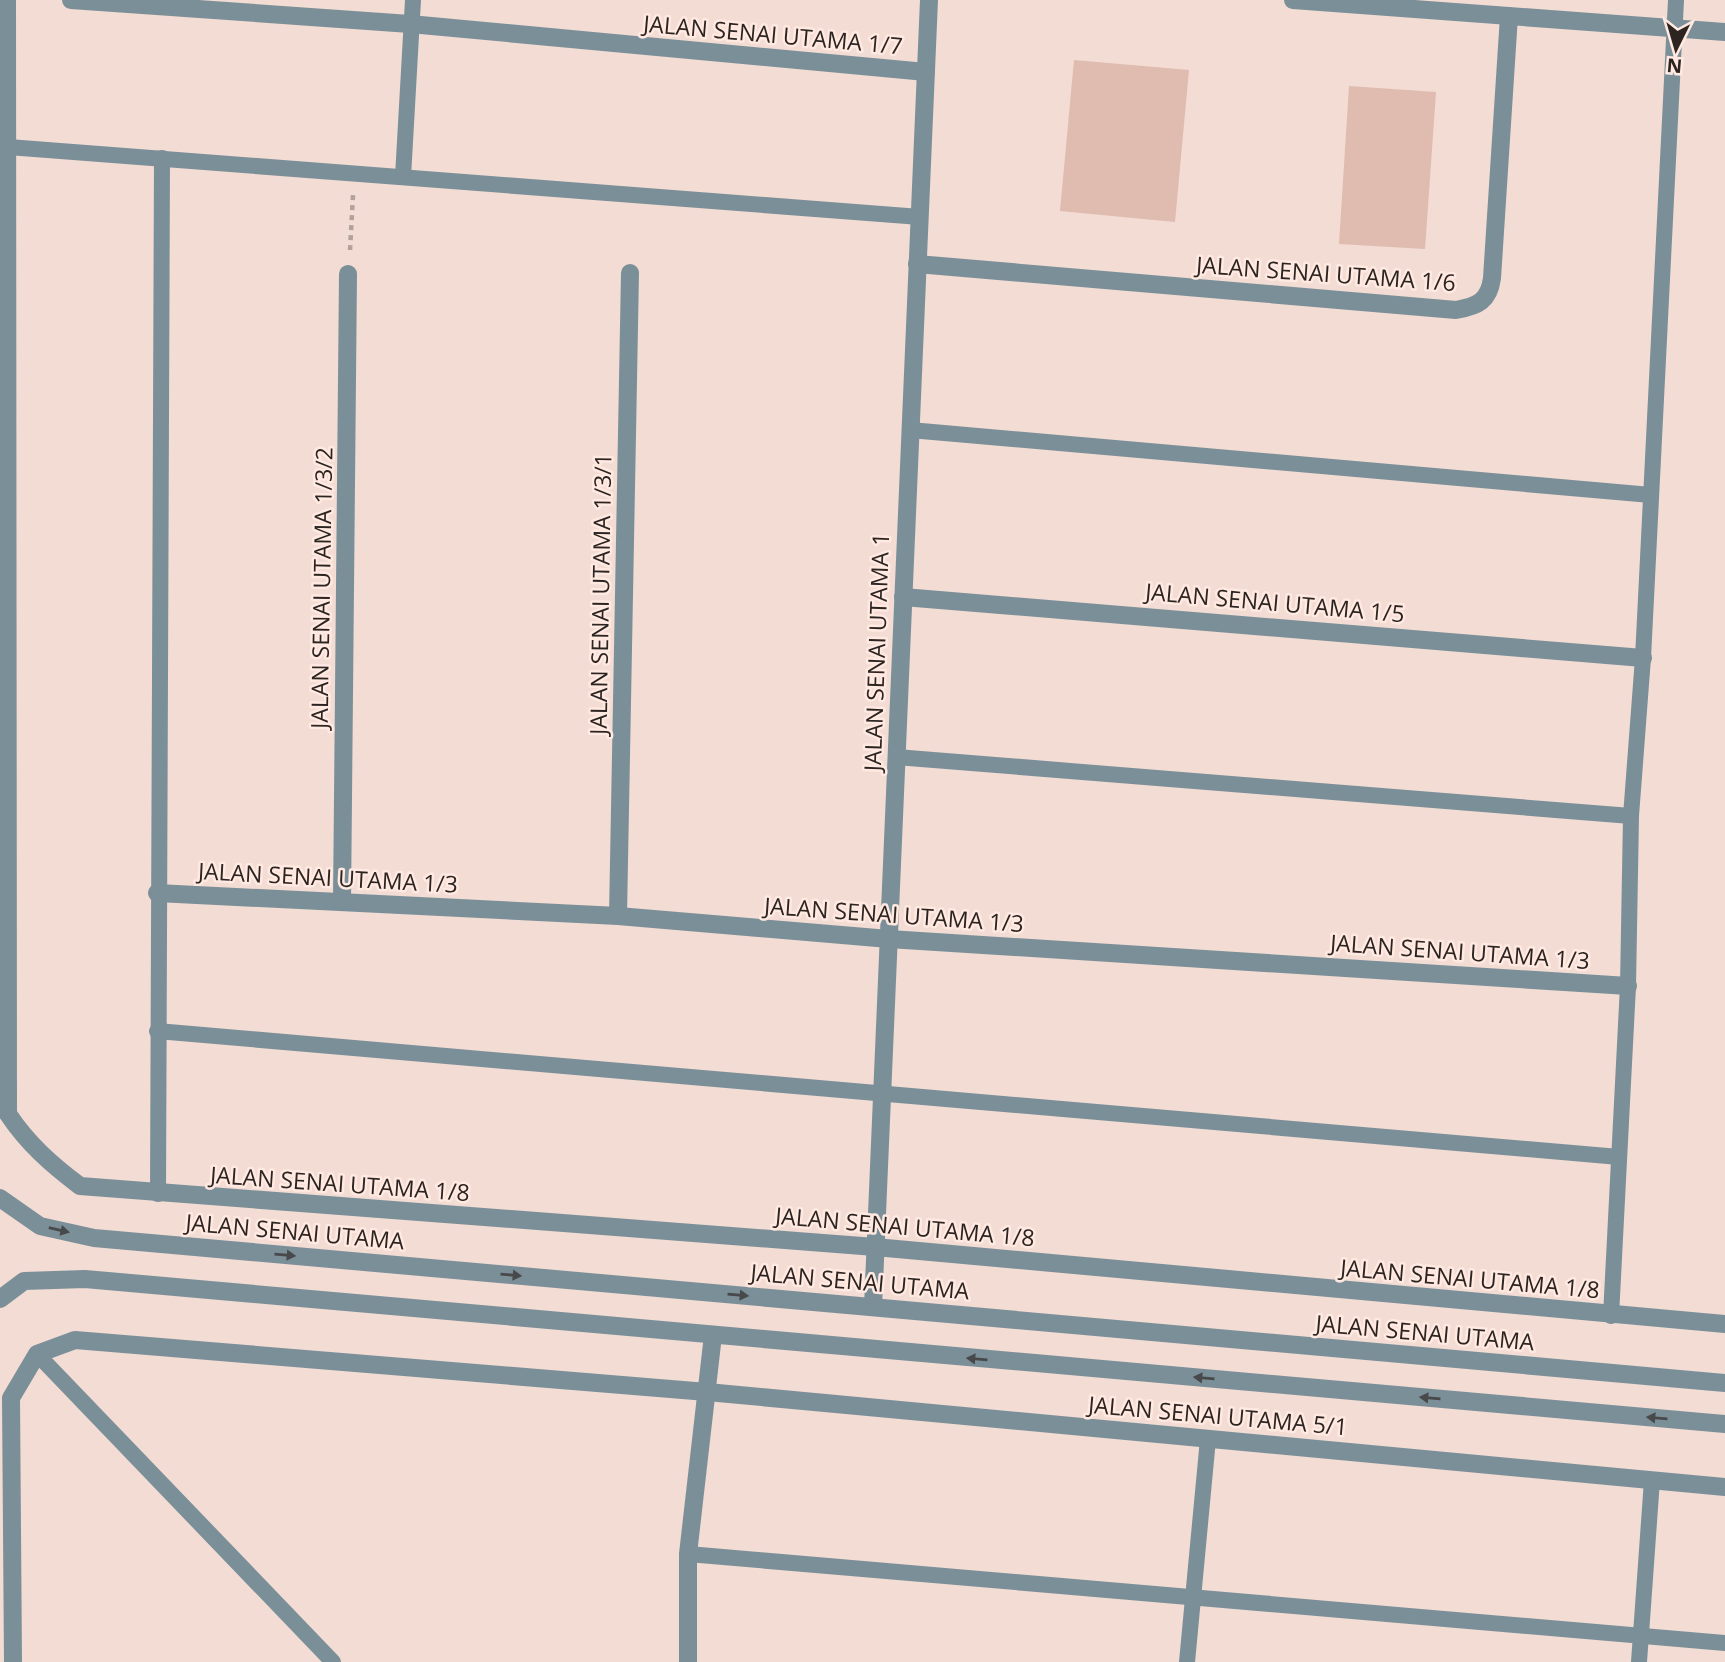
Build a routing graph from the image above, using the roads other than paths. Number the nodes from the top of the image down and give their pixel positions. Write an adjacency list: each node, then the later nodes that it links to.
1 (7, 0): 12 (street)
2 (71, 0): 8 (street, JALAN SENAI UTAMA 1/7)
3 (413, 0): 8 (lane)
4 (929, 0): 11 (street, JALAN SENAI UTAMA 1)
5 (1293, 0): 7 (street)
6 (1676, 0): 9 (lane)
7 (1509, 16): 9 (street); 16 (street, JALAN SENAI UTAMA 1/6)
8 (410, 24): 11 (street, JALAN SENAI UTAMA 1/7); 14 (lane)
9 (1674, 29): 10 (street); 20 (lane)
10 (1725, 32)
11 (926, 72): 15 (street, JALAN SENAI UTAMA 1)
12 (8, 147): 13 (lane); 33 (street, JALAN SENAI UTAMA 1/8)
13 (162, 158): 14 (lane); 25 (lane)
14 (403, 177): 15 (lane)
15 (920, 217): 16 (street, JALAN SENAI UTAMA 1)
16 (917, 264): 19 (street, JALAN SENAI UTAMA 1)
17 (630, 273): 27 (street, JALAN SENAI UTAMA 1/3/1)
18 (348, 274): 26 (street, JALAN SENAI UTAMA 1/3/2)
19 (910, 430): 20 (lane); 21 (street, JALAN SENAI UTAMA 1)
20 (1651, 495): 22 (lane)
21 (903, 597): 22 (street, JALAN SENAI UTAMA 1/5); 23 (street, JALAN SENAI UTAMA 1)
22 (1643, 658): 24 (lane)
23 (896, 757): 24 (lane); 28 (street, JALAN SENAI UTAMA 1)
24 (1631, 816): 29 (lane)
25 (157, 893): 26 (street, JALAN SENAI UTAMA 1/3); 30 (lane)
26 (342, 902): 27 (street, JALAN SENAI UTAMA 1/3)
27 (618, 916): 28 (street, JALAN SENAI UTAMA 1/3)
28 (888, 939): 29 (street, JALAN SENAI UTAMA 1/3); 31 (street, JALAN SENAI UTAMA 1)
29 (1628, 986): 32 (lane)
30 (157, 1031): 31 (lane); 33 (lane)
31 (882, 1094): 32 (lane); 35 (street, JALAN SENAI UTAMA 1)
32 (1619, 1157): 38 (lane)
33 (158, 1194): 35 (street, JALAN SENAI UTAMA 1/8)
34 (0, 1198): 37 (street, JALAN SENAI UTAMA, one-way to 37)
35 (875, 1247): 37 (street, JALAN SENAI UTAMA 1); 38 (street, JALAN SENAI UTAMA 1/8)
36 (0, 1299): 40 (street)
37 (873, 1307): 42 (street, JALAN SENAI UTAMA)
38 (1611, 1316): 39 (street, JALAN SENAI UTAMA 1/8)
39 (1725, 1324)
40 (713, 1335): 43 (street); 44 (street, one-way to 40)
41 (37, 1354): 43 (street, JALAN SENAI UTAMA 5/1); 52 (street); 53 (lane)
42 (1725, 1383)
43 (707, 1392): 45 (street, JALAN SENAI UTAMA 5/1); 48 (street)
44 (1725, 1424)
45 (1208, 1439): 46 (street, JALAN SENAI UTAMA 5/1); 49 (lane)
46 (1652, 1480): 47 (street, JALAN SENAI UTAMA 5/1); 50 (lane)
47 (1725, 1487)
48 (688, 1554): 49 (lane); 54 (street)
49 (1192, 1595): 50 (lane); 55 (lane)
50 (1642, 1636): 51 (lane); 56 (lane)
51 (1725, 1643)
52 (13, 1662)
53 (332, 1662)
54 (688, 1662)
55 (1187, 1662)
56 (1639, 1662)

